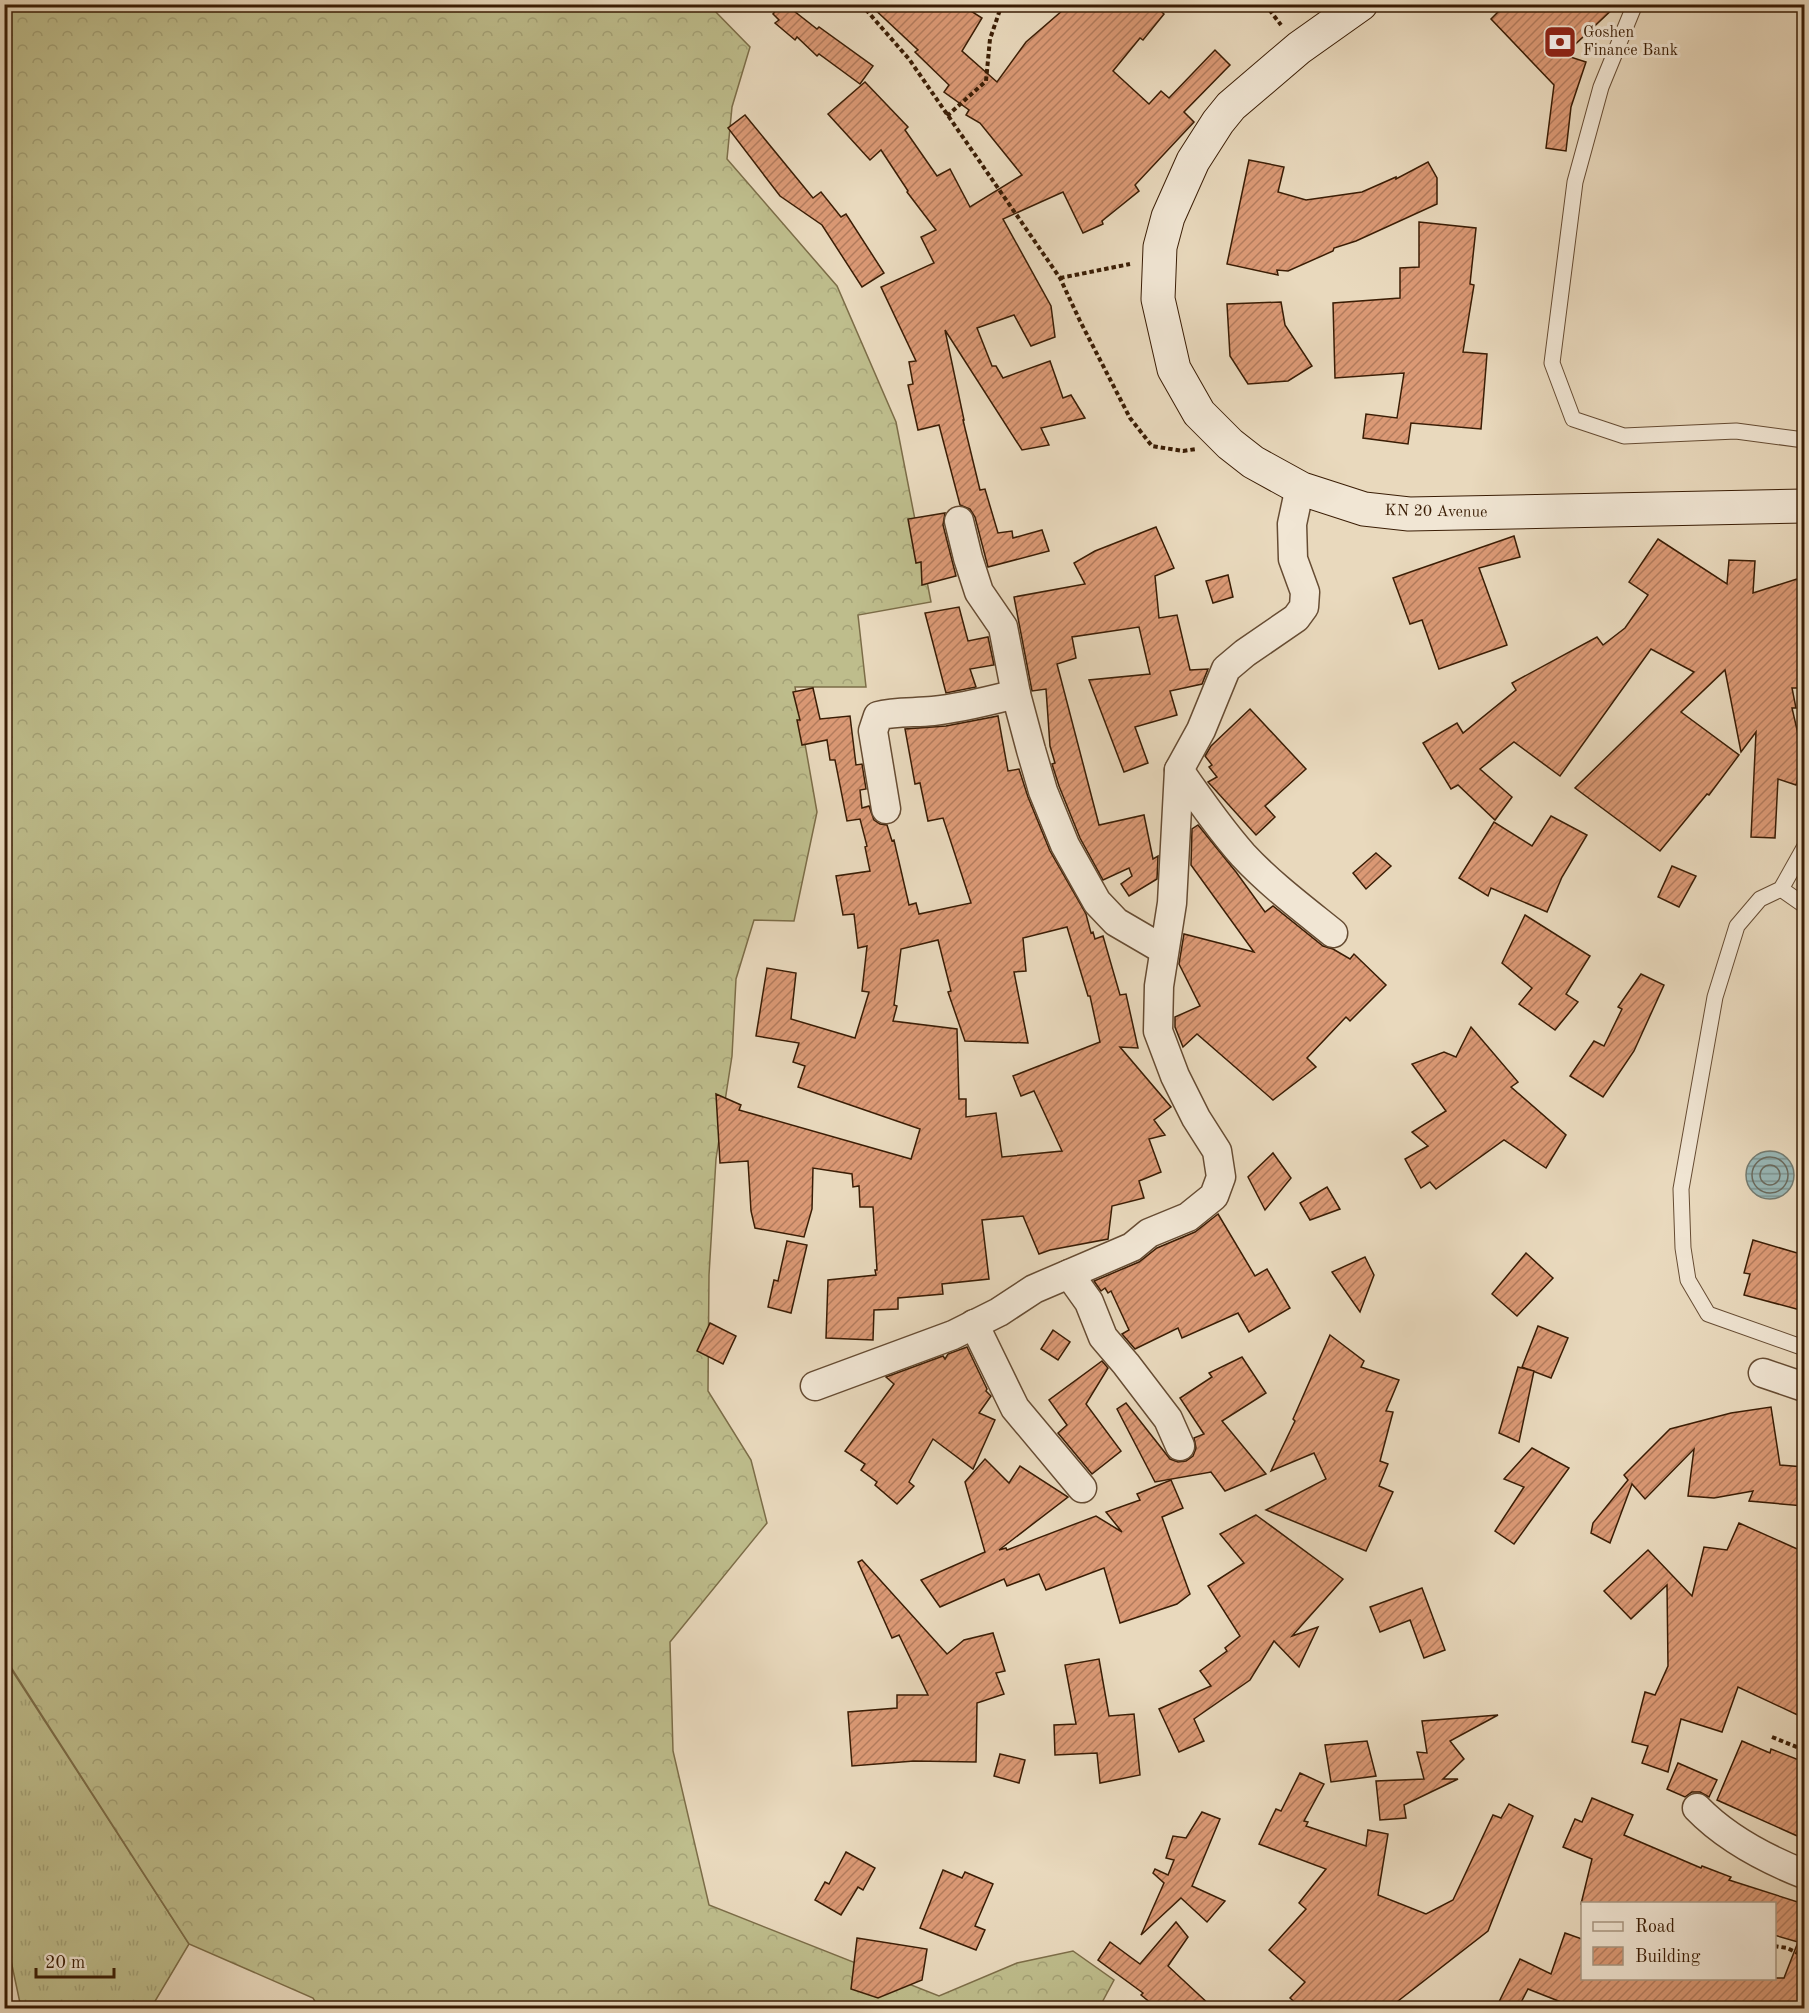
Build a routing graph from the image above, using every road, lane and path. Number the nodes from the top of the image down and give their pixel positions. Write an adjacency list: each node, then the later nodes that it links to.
1 (861, 4): 5 (path)
2 (1002, 4): 5 (path)
3 (1361, 4): 6 (main road, KN 20 Avenue)
4 (1635, 4): 8 (lane)
5 (946, 116): 7 (path)
6 (1160, 247): 7 (path); 9 (main road, KN 20 Avenue)
7 (1060, 278): 9 (path)
8 (1804, 440)
9 (1230, 444): 10 (main road, KN 20 Avenue)
10 (1302, 489): 11 (main road, KN 20 Avenue); 14 (street)
11 (1804, 506)
12 (959, 521): 13 (street)
13 (1016, 694): 15 (street); 20 (street)
14 (1179, 770): 19 (street); 20 (street)
15 (886, 809)
16 (1804, 848): 17 (lane)
17 (1781, 889): 18 (lane); 23 (lane)
18 (1804, 905)
19 (1334, 933)
20 (1164, 950): 21 (street)
21 (1069, 1274): 22 (street); 27 (street)
22 (974, 1324): 25 (street); 28 (street)
23 (1804, 1348)
24 (1763, 1373): 26 (street)
25 (815, 1386)
26 (1804, 1387)
27 (1180, 1446)
28 (1082, 1488)
29 (1772, 1737): 30 (path)
30 (1804, 1750)
31 (1697, 1808): 32 (street)
32 (1804, 1874)
33 (1776, 1946): 34 (path)
34 (1804, 1956)

